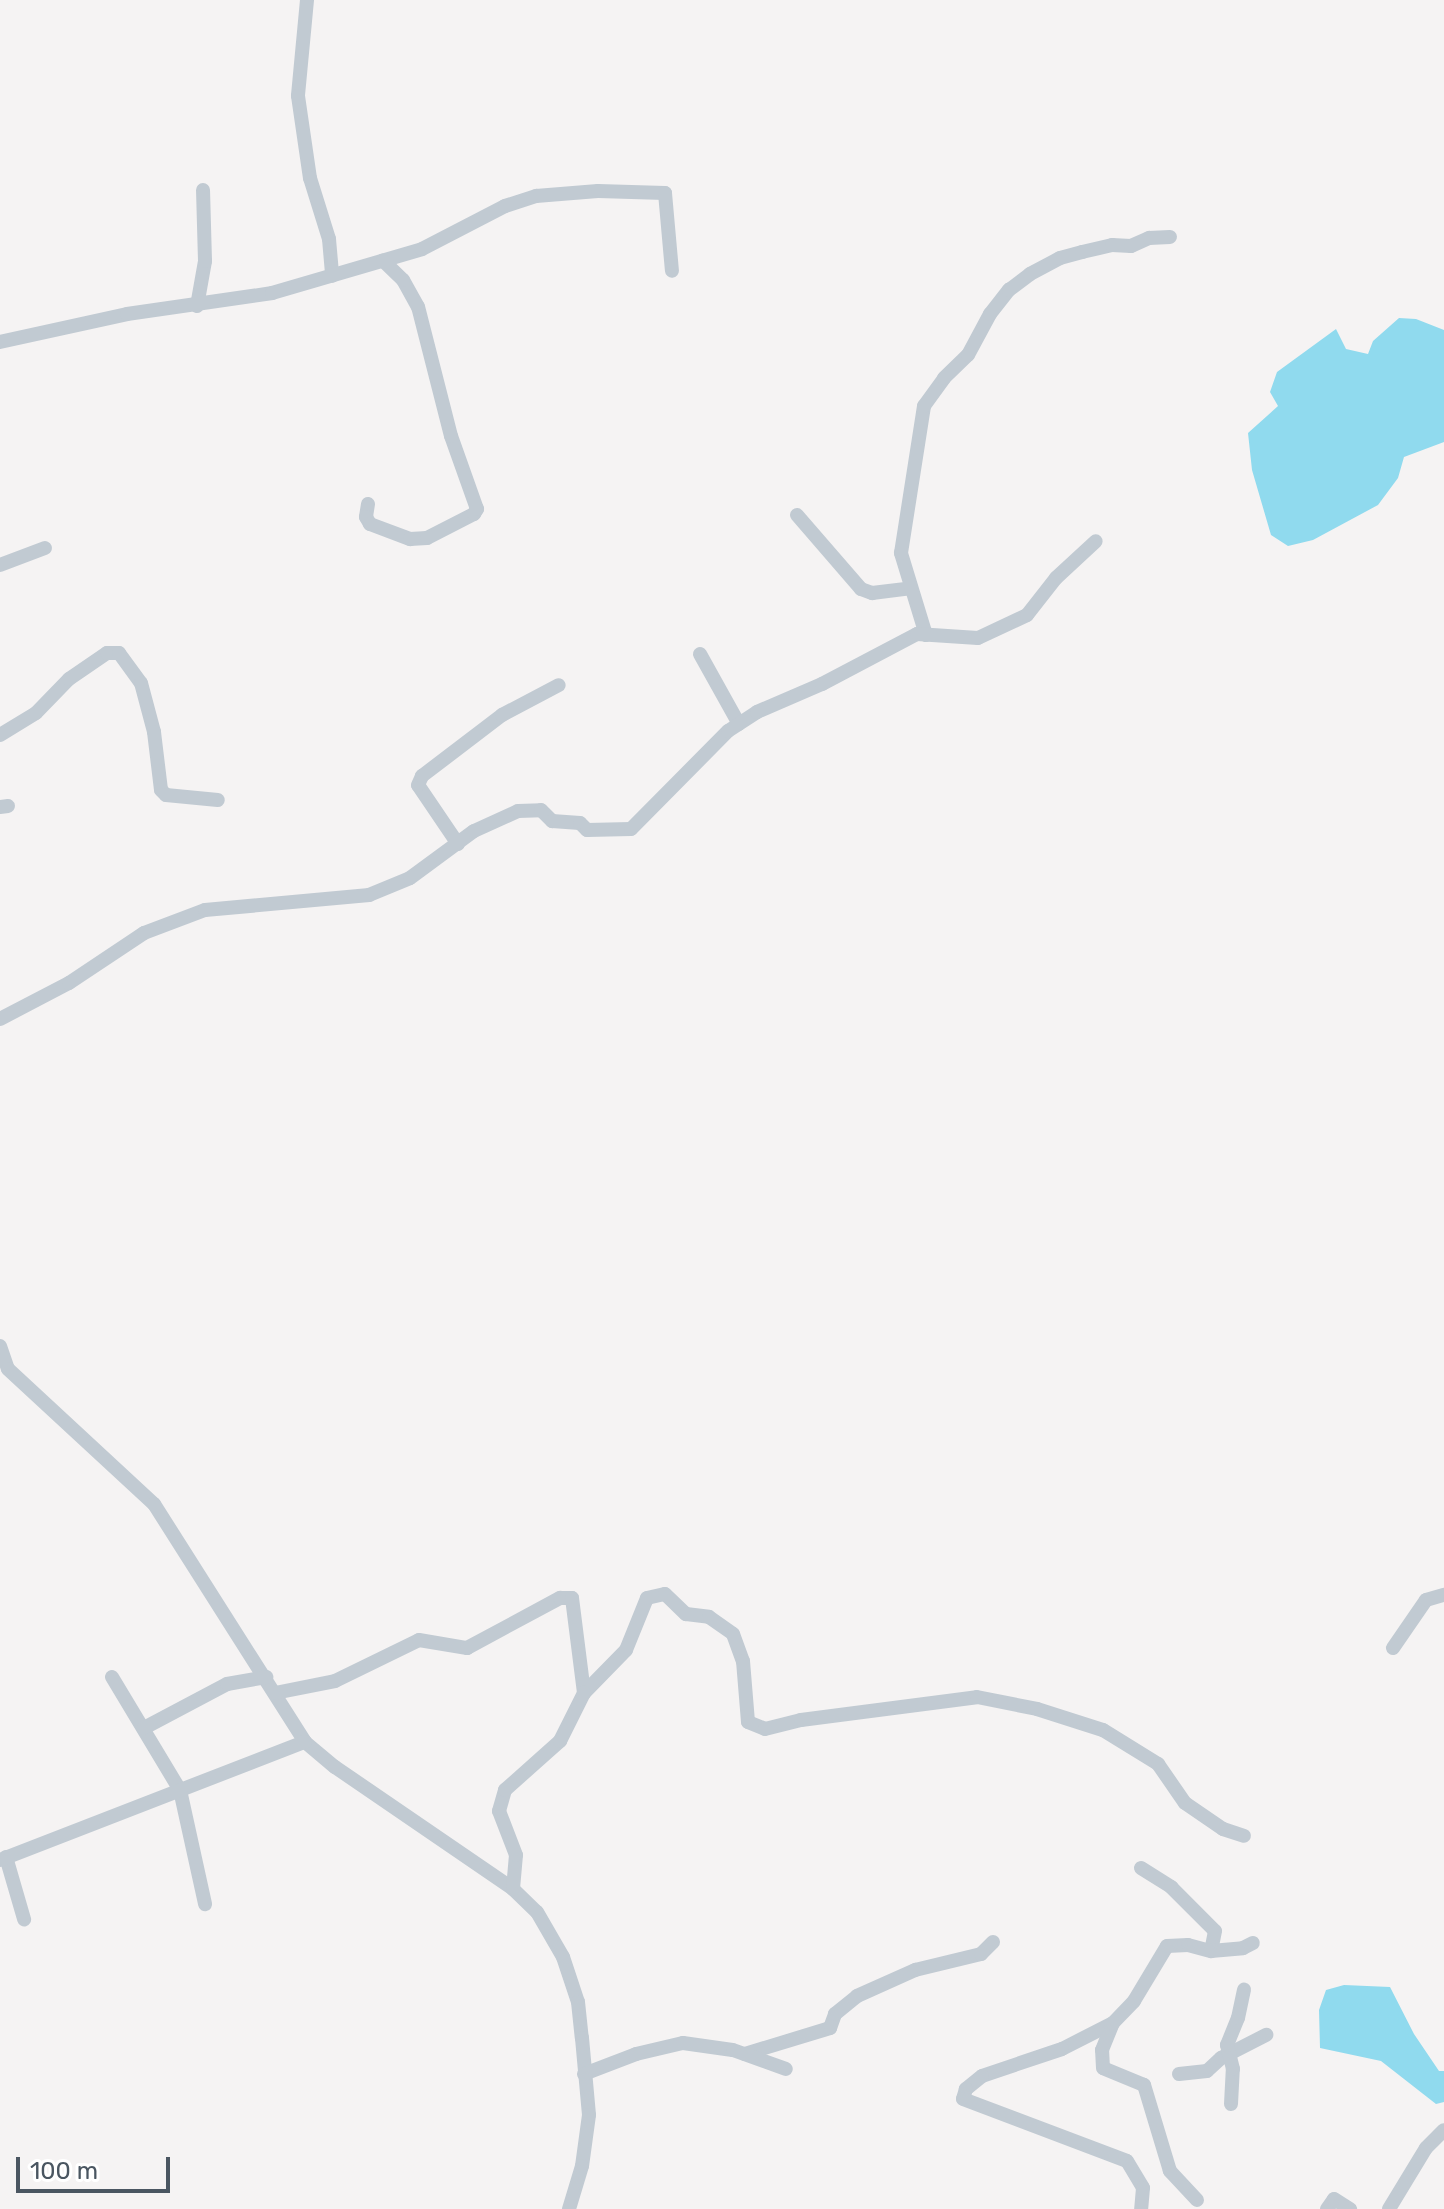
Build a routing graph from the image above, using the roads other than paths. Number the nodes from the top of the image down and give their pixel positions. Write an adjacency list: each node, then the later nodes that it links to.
1 (307, 0): 6 (street)
2 (203, 190): 7 (street)
3 (1170, 237): 14 (street)
4 (383, 261): 5 (street); 6 (street); 9 (street)
5 (672, 271)
6 (332, 276): 7 (street)
7 (197, 306): 8 (street)
8 (0, 342)
9 (368, 504)
10 (797, 515): 14 (street)
11 (1096, 541): 15 (street)
12 (45, 548): 13 (street)
13 (0, 565)
14 (910, 588): 15 (street)
15 (926, 635): 18 (street)
16 (700, 654): 18 (street)
17 (559, 685): 21 (street)
18 (739, 724): 21 (street)
19 (0, 735): 20 (street)
20 (218, 800)
21 (458, 844): 22 (street)
22 (0, 1019)
23 (1, 1354): 27 (street)
24 (1444, 1595): 25 (street)
25 (1393, 1648)
26 (112, 1677): 30 (street)
27 (266, 1677): 28 (street); 30 (street)
28 (275, 1693): 29 (street); 31 (street)
29 (584, 1693): 33 (street); 36 (street)
30 (144, 1728): 32 (street)
31 (305, 1742): 32 (street); 36 (street)
32 (180, 1790): 34 (street); 37 (street)
33 (1244, 1836)
34 (3, 1858): 38 (street)
35 (1141, 1868): 41 (street)
36 (513, 1889): 48 (street)
37 (205, 1904)
38 (24, 1919)
39 (993, 1942): 45 (street)
40 (1253, 1943): 41 (street)
41 (1211, 1951): 43 (street)
42 (1244, 1990): 46 (street)
43 (1113, 2023): 52 (street); 54 (street)
44 (1266, 2035): 46 (street)
45 (745, 2054): 47 (street); 48 (street)
46 (1229, 2054): 49 (street); 50 (street)
47 (786, 2069)
48 (584, 2074): 53 (street)
49 (1179, 2074)
50 (1231, 2104)
51 (1444, 2130): 57 (street)
52 (1197, 2200)
53 (569, 2209)
54 (1141, 2209)
55 (1327, 2209): 56 (street)
56 (1350, 2209)
57 (1389, 2209)

